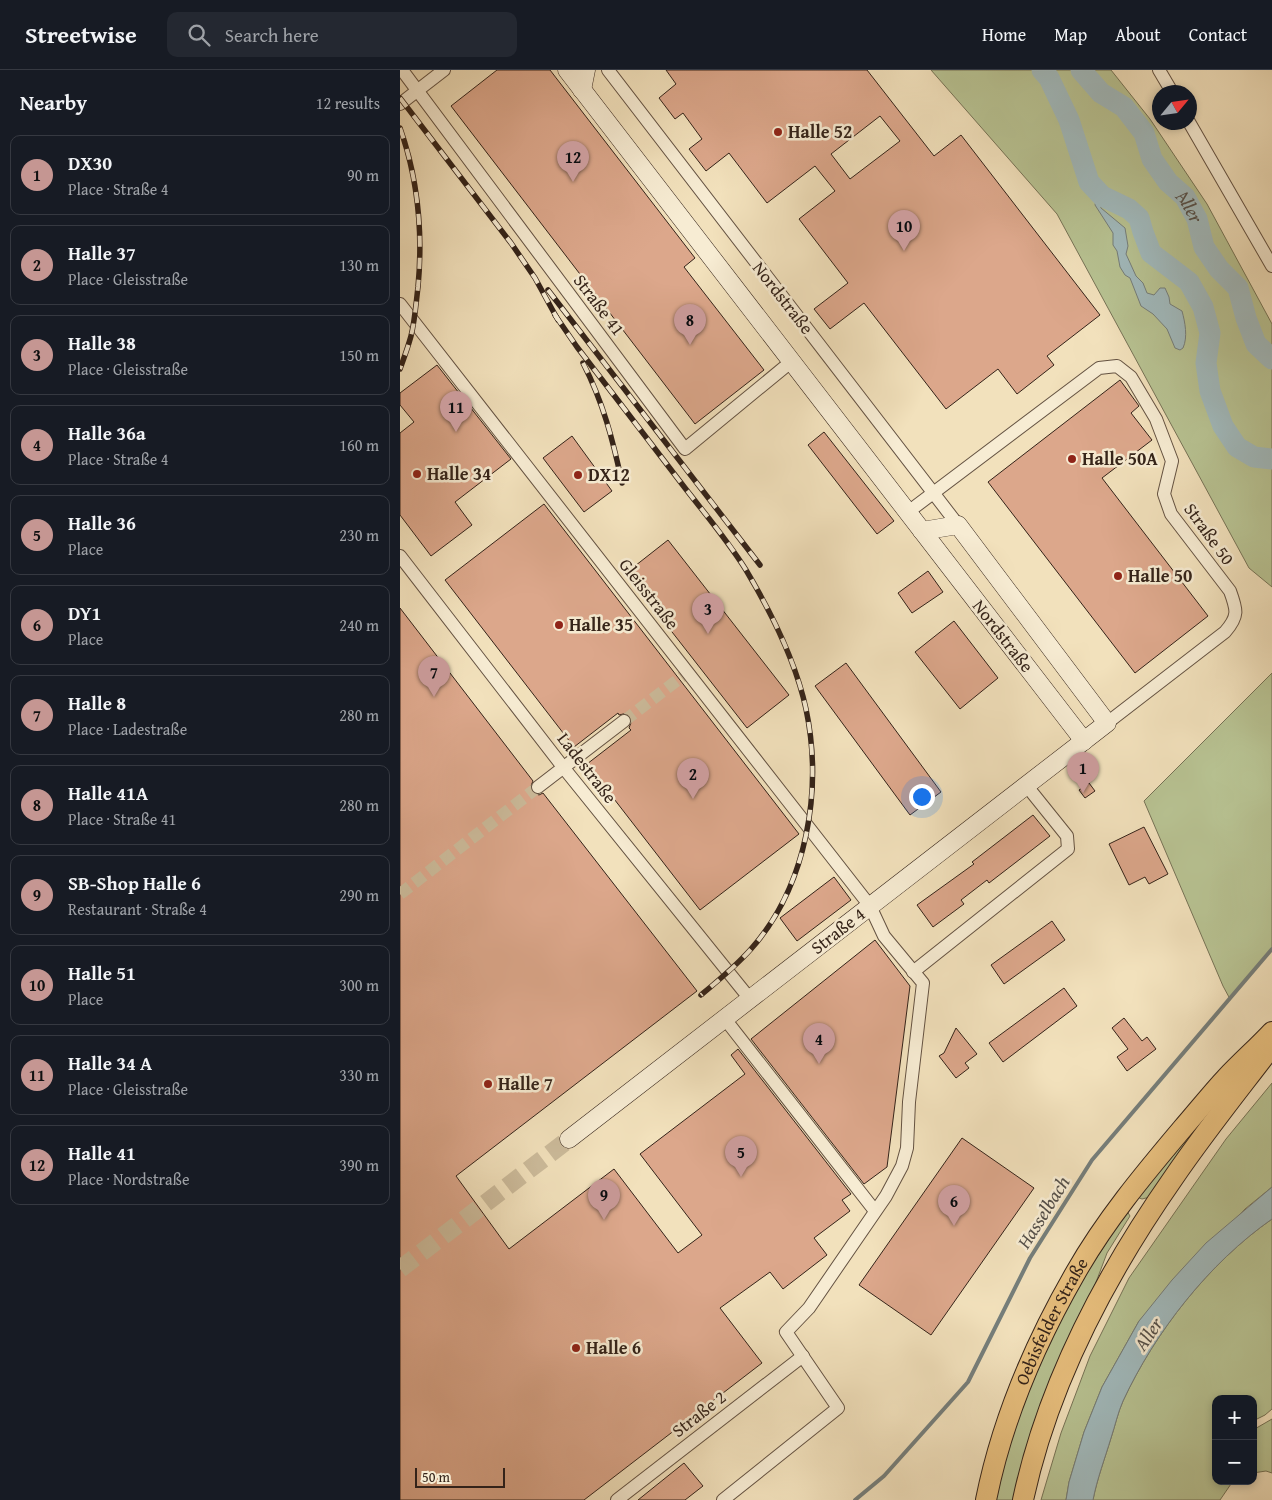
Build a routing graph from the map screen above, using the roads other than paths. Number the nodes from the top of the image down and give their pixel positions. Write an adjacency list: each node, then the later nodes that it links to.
1 (402, 70): 9 (street, Straße 41)
2 (444, 70): 9 (street)
3 (567, 70): 8 (street, Nordstraße)
4 (586, 70): 8 (street)
5 (608, 70): 15 (street, Nordstraße)
6 (1159, 70): 7 (street)
7 (1168, 85)
8 (582, 90): 14 (street, Nordstraße)
9 (417, 91): 10 (street); 14 (street, Straße 41)
10 (400, 104)
11 (1194, 130): 12 (street)
12 (1272, 265)
13 (400, 304): 26 (street, Gleisstraße)
14 (792, 360): 16 (street, Nordstraße)
15 (933, 493): 16 (street, Straße 50); 17 (street, Nordstraße); 21 (street, Straße 50)
16 (908, 512): 18 (street, Nordstraße)
17 (958, 525): 18 (street); 21 (street, Nordstraße)
18 (922, 531): 22 (street, Nordstraße)
19 (400, 556): 23 (street, Ladestraße)
20 (624, 721): 23 (street)
21 (1107, 723): 22 (street, Straße 4)
22 (1084, 741): 24 (street, Straße 4)
23 (563, 767): 25 (street); 28 (street, Ladestraße)
24 (1026, 785): 26 (street, Straße 4); 27 (street)
25 (538, 787)
26 (870, 906): 27 (street, Gleisstraße); 28 (street, Straße 4)
27 (913, 972): 33 (street, Gleisstraße)
28 (750, 999): 29 (street, Straße 4)
29 (725, 1018): 32 (street, Straße 4); 33 (street)
30 (1272, 1032): 37 (main road, Oebisfelder Straße)
31 (1272, 1046): 38 (main road, Oebisfelder Straße)
32 (569, 1139)
33 (875, 1211): 34 (street, Gleisstraße)
34 (803, 1356): 35 (street, Straße 2); 36 (street)
35 (617, 1500)
36 (723, 1500)
37 (986, 1500)
38 (1022, 1500)

